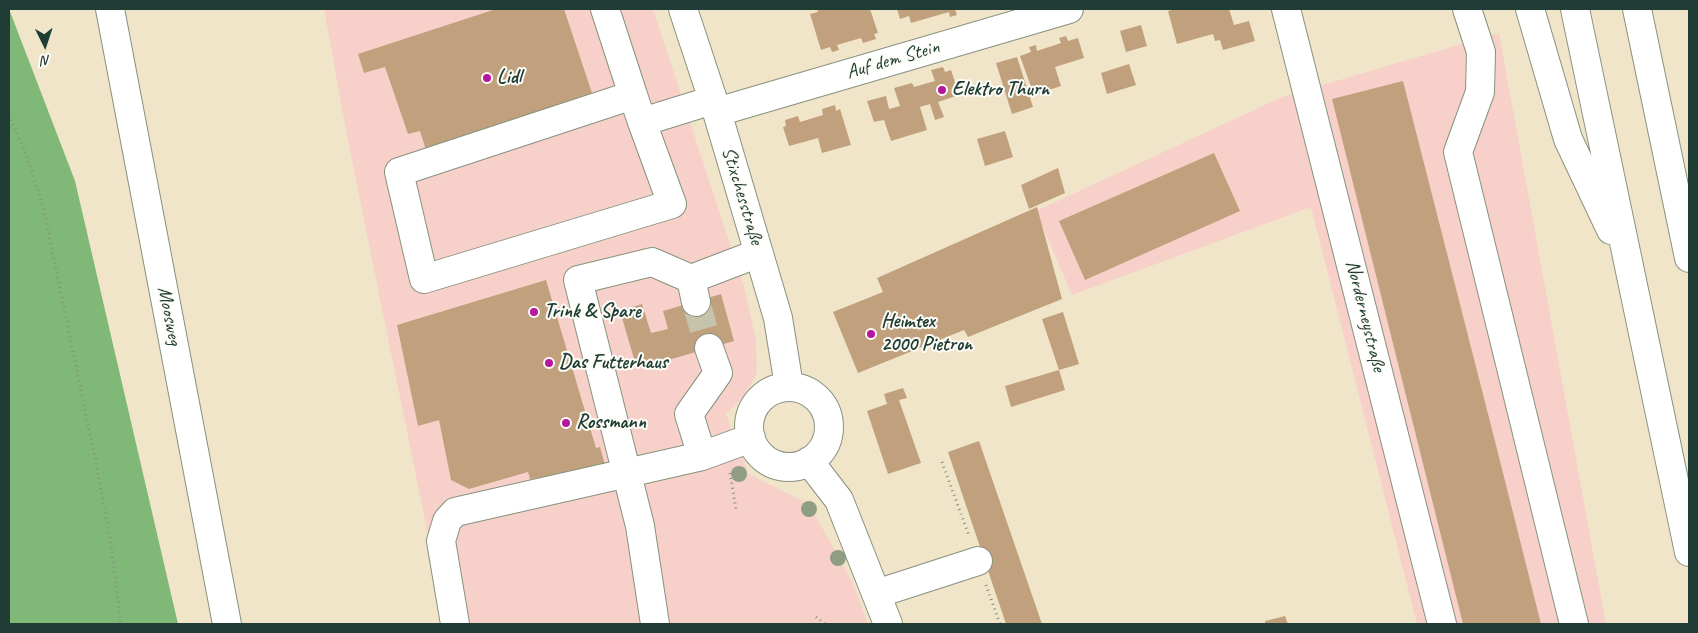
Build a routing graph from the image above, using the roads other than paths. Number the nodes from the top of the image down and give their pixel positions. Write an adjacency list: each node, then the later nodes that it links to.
1 (110, 9): 25 (main road, Moosweg)
2 (605, 9): 10 (main road)
3 (683, 9): 11 (main road, Stixchesstraße)
4 (1068, 9): 11 (main road, Auf dem Stein)
5 (1286, 9): 29 (main road, Norderneystraße)
6 (1467, 9): 30 (main road)
7 (1530, 9): 15 (main road)
8 (1575, 9): 15 (main road)
9 (1637, 9): 14 (main road)
10 (633, 95): 12 (main road); 12 (main road)
11 (715, 106): 12 (main road, Auf dem Stein); 13 (main road, Stixchesstraße)
12 (642, 122)
13 (759, 253): 17 (main road, Stixchesstraße); 21 (main road)
14 (1689, 258)
15 (1631, 273): 22 (main road)
16 (709, 348): 19 (main road)
17 (789, 386): 18 (main road); 20 (main road)
18 (751, 438): 19 (main road); 20 (main road)
19 (712, 452): 21 (main road)
20 (810, 461): 24 (main road)
21 (628, 474): 26 (main road); 27 (main road)
22 (1689, 552)
23 (978, 561): 24 (main road)
24 (876, 594): 28 (main road)
25 (227, 624)
26 (455, 624)
27 (655, 624)
28 (888, 624)
29 (1442, 624)
30 (1574, 624)

